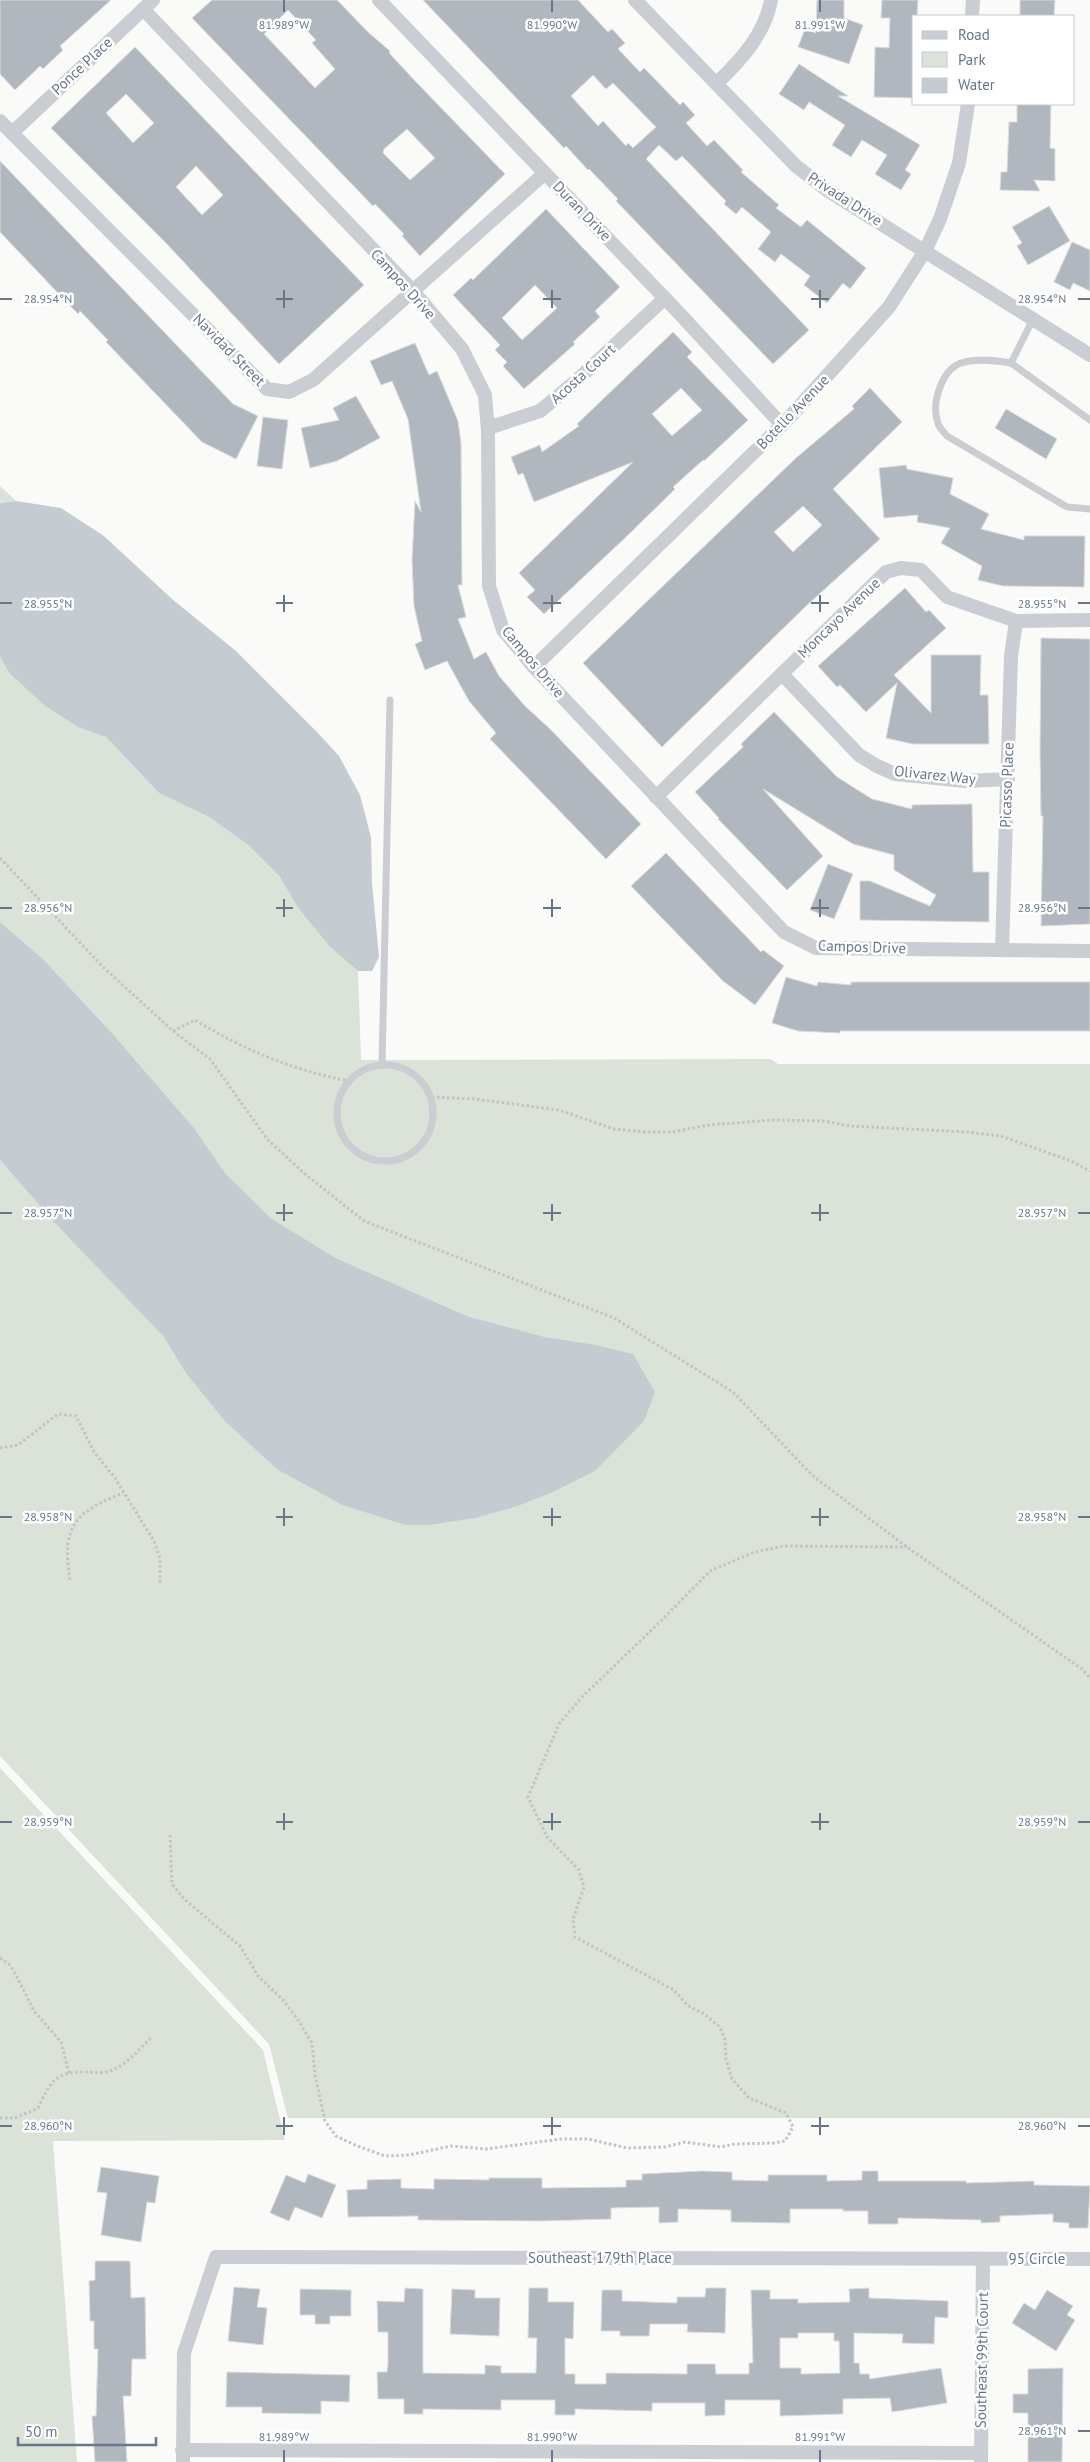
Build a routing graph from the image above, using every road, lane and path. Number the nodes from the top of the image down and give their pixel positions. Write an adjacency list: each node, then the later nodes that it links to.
1 (380, 0): 11 (street, Duran Drive)
2 (635, 0): 7 (street, Privada Drive)
3 (771, 0): 7 (street)
4 (972, 0): 6 (street)
5 (148, 5): 10 (street, Ponce Place); 13 (street, Campos Drive)
6 (972, 15)
7 (717, 83): 12 (street, Privada Drive)
8 (968, 105): 12 (street, Botello Avenue)
9 (0, 121): 10 (street, Navidad Street)
10 (12, 133): 13 (street, Navidad Street)
11 (545, 173): 13 (street, Navidad Street); 14 (street, Duran Drive)
12 (925, 251): 15 (street, Privada Drive); 19 (street, Botello Avenue)
13 (412, 291): 20 (street, Campos Drive)
14 (665, 298): 19 (street, Duran Drive); 20 (street, Acosta Court)
15 (1033, 318): 16 (street, Privada Drive); 17 (lane)
16 (1090, 355)
17 (1011, 363): 18 (lane); 21 (lane)
18 (1090, 420)
19 (782, 425): 24 (street, Botello Avenue)
20 (488, 428): 24 (street, Campos Drive)
21 (1090, 509)
22 (1090, 620): 23 (street, Moncayo Avenue)
23 (1016, 621): 25 (street, Moncayo Avenue); 27 (street, Picasso Place)
24 (534, 667): 28 (street, Campos Drive)
25 (782, 674): 27 (street, Olivarez Way); 28 (street, Moncayo Avenue)
26 (390, 700): 33 (lane)
27 (1008, 779): 30 (street, Picasso Place)
28 (656, 796): 30 (street, Campos Drive)
29 (0, 858): 32 (path)
30 (1002, 950): 31 (street, Campos Drive)
31 (1090, 951)
32 (173, 1031): 34 (path); 39 (path)
33 (382, 1065): 34 (lane); 35 (lane)
34 (349, 1081): 35 (lane)
35 (432, 1097): 36 (path)
36 (1090, 1171)
37 (0, 1448): 38 (path)
38 (123, 1493): 40 (path); 41 (path)
39 (907, 1547): 42 (path); 43 (path)
40 (70, 1580)
41 (160, 1584)
42 (1090, 1678)
43 (170, 1835)
44 (0, 1958): 46 (path)
45 (152, 2036): 46 (path)
46 (70, 2073): 47 (path)
47 (0, 2118)
48 (983, 2258): 49 (street, 95 Circle); 50 (street, Southeast 179th Place); 51 (street, Southeast 99th Court)
49 (1090, 2259)
50 (183, 2456): 51 (street)
51 (981, 2458)

